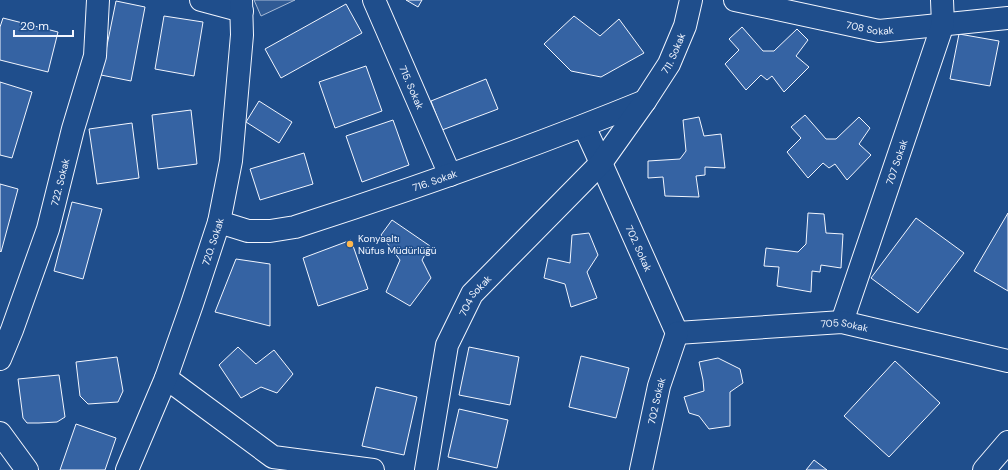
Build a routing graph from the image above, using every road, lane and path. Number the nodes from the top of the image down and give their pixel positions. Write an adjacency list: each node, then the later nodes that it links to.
1 (98, 0): 17 (street, 722. Sokak)
2 (201, 0): 7 (street)
3 (374, 0): 13 (street, 715. Sokak)
4 (691, 0): 10 (street, 711. Sokak)
5 (735, 0): 9 (street, 708 Sokak)
6 (942, 0): 9 (street, 707 Sokak)
7 (242, 5): 14 (street, 720. Sokak)
8 (1008, 18): 9 (street, 708 Sokak)
9 (942, 24): 15 (street, 707 Sokak)
10 (645, 101): 11 (street, 716. Sokak); 12 (street, 711. Sokak)
11 (584, 126): 12 (street, 702. Sokak); 13 (street, 716. Sokak)
12 (601, 163): 16 (street, 702. Sokak); 25 (street, 704 Sokak)
13 (450, 175): 14 (street, 716. Sokak)
14 (219, 222): 19 (street, 720. Sokak)
15 (842, 322): 16 (street, 705 Sokak); 18 (street, 705 Sokak)
16 (676, 333): 26 (street, 702 Sokak)
17 (0, 359)
18 (1008, 362)
19 (166, 378): 23 (street, 720. Sokak); 24 (street)
20 (0, 433): 22 (street)
21 (1008, 442): 27 (street)
22 (27, 470)
23 (127, 470)
24 (373, 470)
25 (426, 470)
26 (640, 470)
27 (984, 470)

